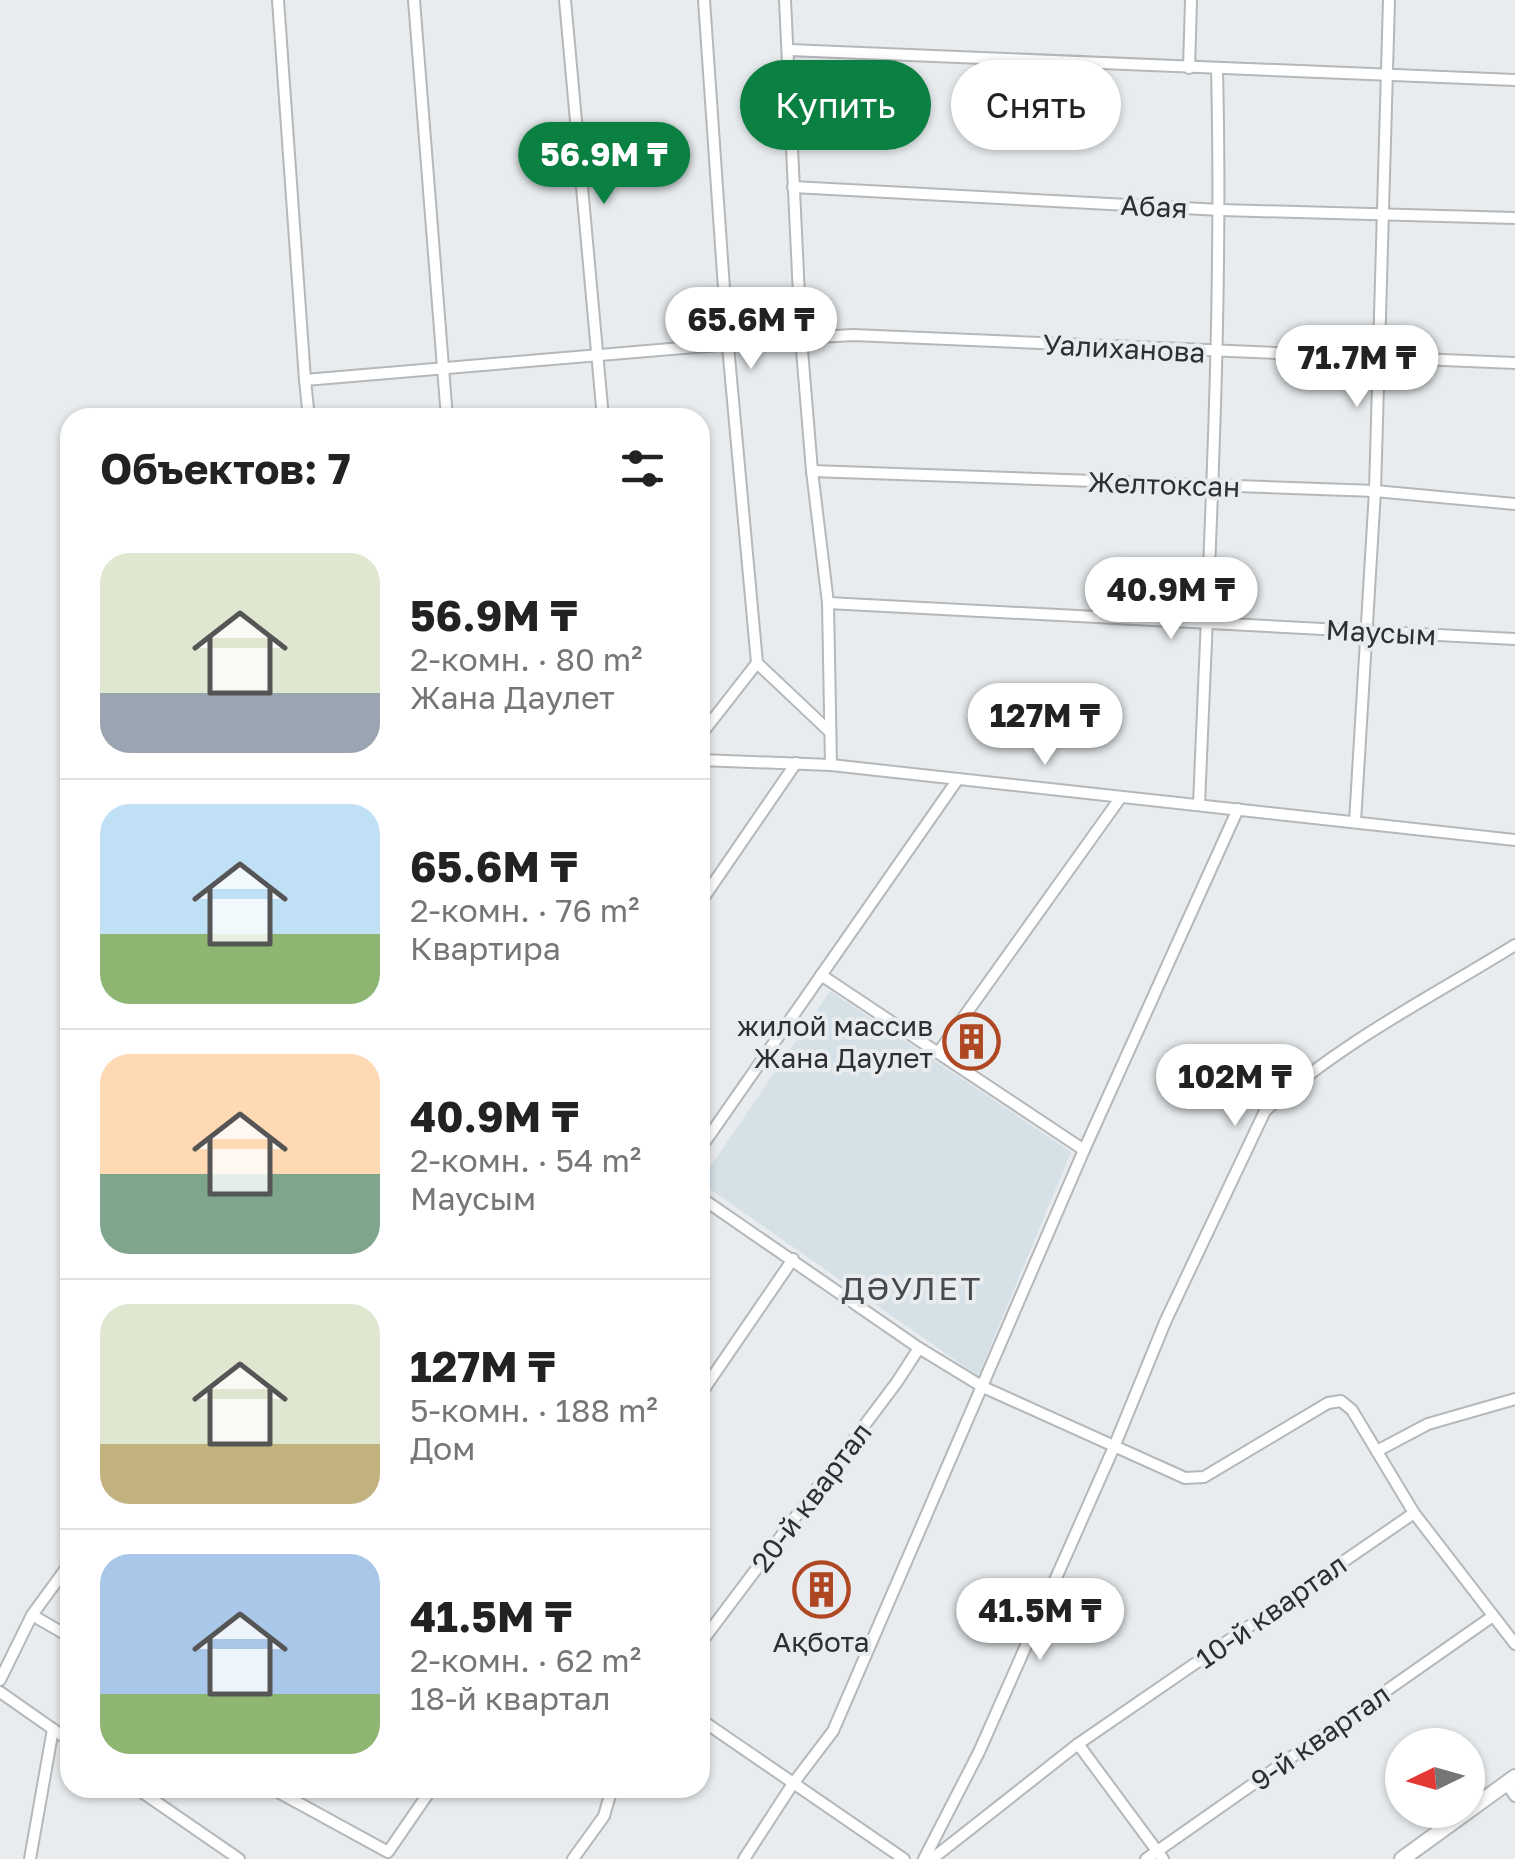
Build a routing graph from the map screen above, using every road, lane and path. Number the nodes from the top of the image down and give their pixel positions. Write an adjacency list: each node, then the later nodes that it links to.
1 (278, 0): 24 (street)
2 (414, 0): 23 (street)
3 (565, 0): 20 (street)
4 (704, 0): 18 (street)
5 (786, 0): 8 (street)
6 (1191, 0): 9 (street)
7 (1389, 0): 11 (street)
8 (789, 50): 9 (street); 13 (street)
9 (1189, 68): 10 (street)
10 (1217, 69): 11 (street); 14 (street)
11 (1387, 75): 12 (street); 15 (street)
12 (1515, 80)
13 (793, 187): 14 (street, Абая); 17 (street)
14 (1220, 210): 15 (street, Абая); 19 (street)
15 (1382, 214): 16 (street, Абая); 21 (street)
16 (1515, 218)
17 (800, 338): 18 (street, Уалиханова); 19 (street, Уалиханова); 28 (street)
18 (728, 346): 20 (street, Уалиханова); 36 (street)
19 (1216, 352): 21 (street, Уалиханова); 29 (street)
20 (598, 356): 23 (street, Уалиханова); 27 (street)
21 (1379, 359): 22 (street, Уалиханова); 30 (street)
22 (1515, 362)
23 (442, 369): 24 (street, Уалиханова); 26 (street)
24 (305, 380): 25 (street)
25 (308, 408)
26 (446, 408)
27 (601, 408)
28 (812, 471): 29 (street, Желтоксан); 32 (street)
29 (1214, 485): 30 (street, Желтоксан); 33 (street)
30 (1375, 491): 31 (street, Желтоксан); 34 (street)
31 (1515, 504)
32 (828, 604): 33 (street, Маусым); 38 (street)
33 (1206, 624): 34 (street, Маусым); 44 (street)
34 (1366, 632): 35 (street, Маусым); 46 (street)
35 (1515, 639)
36 (756, 663): 37 (street); 38 (street)
37 (710, 723)
38 (829, 731): 41 (street)
39 (710, 760): 40 (street)
40 (796, 763): 41 (street); 48 (street)
41 (831, 765): 42 (street)
42 (958, 778): 43 (street); 50 (street)
43 (1121, 796): 44 (street); 51 (street)
44 (1199, 805): 45 (street)
45 (1238, 809): 46 (street); 53 (street)
46 (1355, 822): 47 (street)
47 (1515, 840)
48 (710, 888)
49 (1515, 945): 60 (street)
50 (821, 975): 51 (street); 52 (street)
51 (938, 1052): 53 (street)
52 (710, 1135)
53 (1084, 1150): 58 (street)
54 (710, 1204): 55 (street)
55 (793, 1259): 56 (street); 57 (street)
56 (919, 1348): 58 (street); 67 (street, 20-й квартал)
57 (710, 1381)
58 (984, 1387): 60 (street); 75 (street)
59 (1515, 1398): 61 (street)
60 (1114, 1447): 61 (street); 88 (street)
61 (1377, 1451): 62 (street)
62 (1414, 1512): 65 (street); 74 (street, 10-й квартал)
63 (60, 1577): 64 (street)
64 (32, 1615): 66 (street); 69 (street)
65 (1493, 1616): 68 (street); 81 (street, 9-й квартал)
66 (60, 1631)
67 (710, 1631)
68 (1515, 1644)
69 (0, 1680)
70 (0, 1692): 72 (street)
71 (710, 1726): 75 (street)
72 (52, 1729): 73 (street); 83 (street)
73 (60, 1734)
74 (1078, 1744): 81 (street); 89 (street, 10-й квартал)
75 (792, 1784): 86 (street); 87 (street)
76 (1512, 1785): 91 (street)
77 (151, 1798): 84 (street)
78 (290, 1798): 82 (street)
79 (426, 1798): 82 (street)
80 (609, 1798): 85 (street)
81 (1160, 1855): 90 (street, 9-й квартал)
82 (393, 1856)
83 (30, 1859)
84 (239, 1859)
85 (573, 1859)
86 (744, 1859)
87 (904, 1859)
88 (924, 1859)
89 (932, 1859)
90 (1146, 1859)
91 (1402, 1859)

